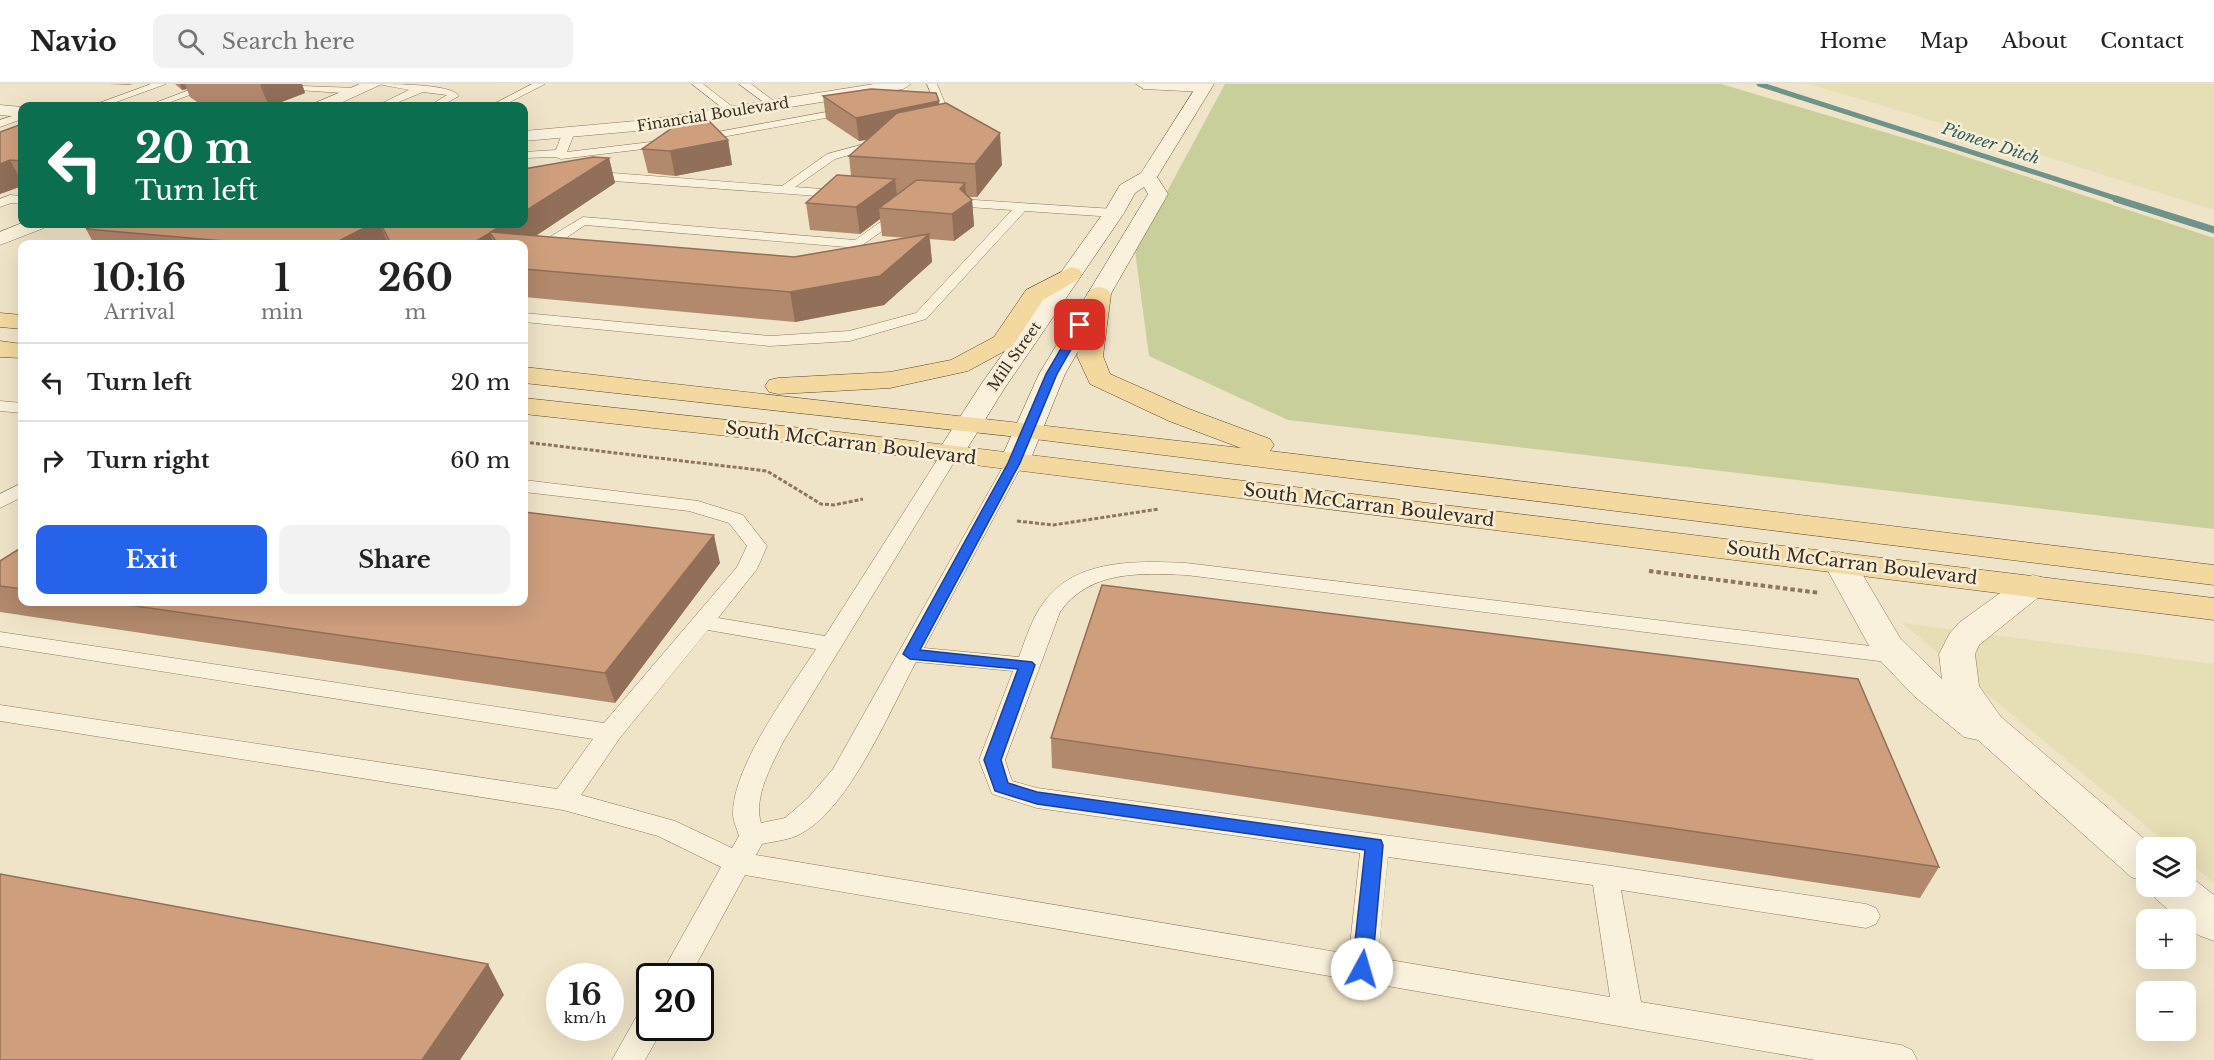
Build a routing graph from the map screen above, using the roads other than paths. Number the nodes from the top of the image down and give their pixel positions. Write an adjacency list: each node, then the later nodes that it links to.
1 (161, 84): 16 (lane)
2 (214, 84): 18 (lane)
3 (254, 84): 14 (lane)
4 (374, 84): 14 (main road)
5 (383, 84): 13 (lane)
6 (540, 84): 22 (lane)
7 (697, 84): 26 (lane)
8 (903, 84): 23 (main road, Financial Boulevard)
9 (932, 84): 30 (lane)
10 (1144, 84): 11 (main road)
11 (1205, 86): 37 (main road, Mill Street)
12 (748, 87): 23 (lane)
13 (420, 90): 20 (lane); 21 (lane)
14 (357, 91): 19 (main road)
15 (110, 92): 16 (lane)
16 (134, 93): 17 (lane)
17 (108, 102)
18 (163, 102)
19 (331, 102)
20 (391, 102)
21 (442, 102)
22 (507, 102)
23 (773, 104): 26 (main road, Financial Boulevard)
24 (864, 108): 35 (lane)
25 (0, 110): 27 (main road)
26 (733, 111): 31 (main road, Financial Boulevard)
27 (18, 112)
28 (18, 117): 29 (lane)
29 (0, 124)
30 (939, 130)
31 (568, 134): 32 (main road, Financial Boulevard); 35 (lane)
32 (528, 136)
33 (896, 139): 38 (lane)
34 (528, 155): 35 (lane)
35 (559, 159)
36 (573, 174): 38 (lane)
37 (1148, 177): 45 (main road, Mill Street); 53 (main road)
38 (784, 190): 39 (lane)
39 (856, 195)
40 (892, 198): 48 (lane)
41 (18, 200): 43 (lane)
42 (928, 201): 44 (lane)
43 (0, 203)
44 (1022, 207): 45 (lane); 54 (lane)
45 (1114, 213): 52 (main road, Mill Street)
46 (27, 228): 47 (main road)
47 (0, 239)
48 (858, 244): 50 (lane); 51 (lane)
49 (558, 252): 50 (lane)
50 (529, 254)
51 (843, 259)
52 (1071, 274): 60 (main road); 64 (main road, Mill Street)
53 (1099, 294): 65 (main road); 68 (main road)
54 (528, 318)
55 (0, 320): 56 (main road)
56 (18, 322)
57 (0, 349): 58 (main road)
58 (18, 351)
59 (528, 375): 60 (main road, South McCarran Boulevard)
60 (667, 391): 64 (main road, South McCarran Boulevard)
61 (0, 406): 63 (lane)
62 (528, 406): 66 (main road, South McCarran Boulevard)
63 (18, 408)
64 (968, 423): 65 (main road, South McCarran Boulevard); 66 (main road, Mill Street)
65 (1026, 430): 67 (main road); 68 (main road, South McCarran Boulevard)
66 (950, 454): 67 (main road, South McCarran Boulevard); 78 (lane)
67 (1014, 463): 72 (main road, South McCarran Boulevard); 79 (lane)
68 (1339, 468): 73 (main road, South McCarran Boulevard)
69 (528, 486): 76 (lane)
70 (18, 491): 71 (lane)
71 (0, 502)
72 (1839, 562): 74 (main road, South McCarran Boulevard); 80 (main road)
73 (2214, 574)
74 (2033, 585): 75 (main road, South McCarran Boulevard); 84 (main road)
75 (2214, 609)
76 (702, 622): 78 (lane); 83 (lane)
77 (0, 639): 83 (lane)
78 (831, 644): 86 (lane)
79 (910, 654): 81 (lane); 86 (lane)
80 (1895, 655): 81 (lane); 84 (main road)
81 (1027, 665): 87 (lane)
82 (0, 713): 85 (lane)
83 (610, 732): 85 (lane)
84 (2009, 748): 88 (main road)
85 (563, 800): 89 (lane)
86 (753, 836): 89 (lane)
87 (1374, 845): 90 (lane); 95 (lane)
88 (2136, 856)
89 (738, 863): 94 (lane); 95 (lane)
90 (1605, 876): 92 (lane); 96 (lane)
91 (2185, 897): 93 (main road)
92 (1866, 916)
93 (2214, 922)
94 (682, 963)
95 (1362, 969): 96 (lane)
96 (1628, 1014): 99 (lane)
97 (639, 1041): 98 (lane)
98 (628, 1060)
99 (1901, 1060)

